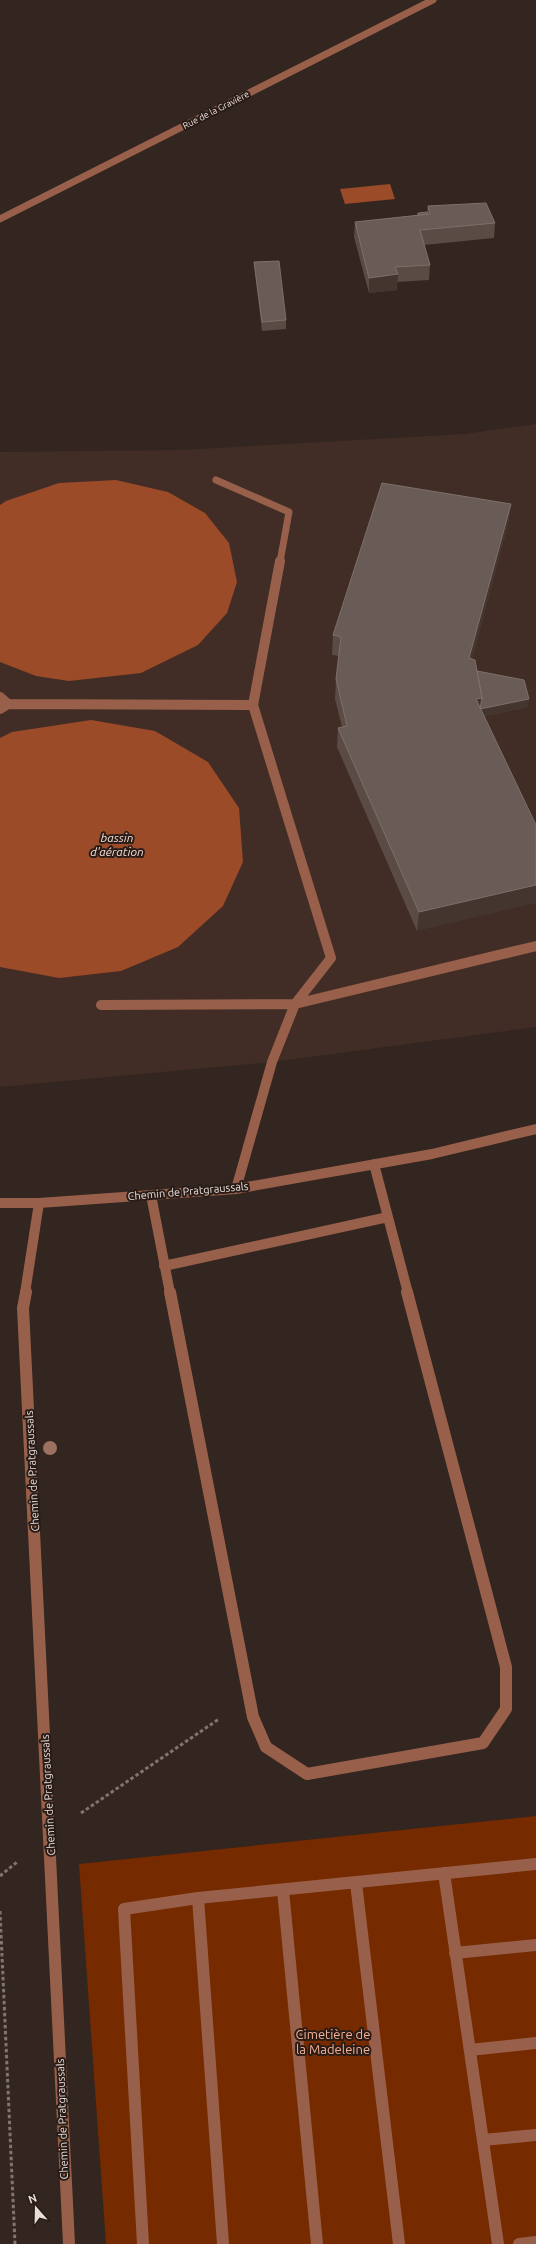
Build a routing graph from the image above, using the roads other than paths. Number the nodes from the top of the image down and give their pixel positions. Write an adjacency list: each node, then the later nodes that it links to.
1 (432, 0): 2 (street, Rue de la Gravière)
2 (0, 219)
3 (216, 480): 6 (street)
4 (0, 697): 5 (street)
5 (8, 704): 6 (street); 7 (street)
6 (253, 705): 9 (street)
7 (0, 710)
8 (536, 946): 9 (street)
9 (295, 1004): 10 (street); 13 (street)
10 (101, 1005)
11 (536, 1129): 12 (street, Chemin de Pratgraussals)
12 (374, 1164): 13 (street, Chemin de Pratgraussals); 17 (street)
13 (236, 1189): 14 (street, Chemin de Pratgraussals)
14 (151, 1195): 16 (street, Chemin de Pratgraussals); 18 (street)
15 (0, 1203): 16 (street)
16 (39, 1203): 31 (street, Chemin de Pratgraussals)
17 (388, 1217): 18 (street); 18 (street)
18 (164, 1266)
19 (536, 1864): 20 (street)
20 (444, 1873): 21 (street); 25 (street)
21 (356, 1882): 22 (street); 35 (street)
22 (283, 1890): 23 (street); 34 (street)
23 (198, 1898): 32 (street); 33 (street)
24 (536, 1945): 25 (street)
25 (455, 1953): 27 (street)
26 (536, 2043): 27 (street)
27 (470, 2050): 29 (street)
28 (536, 2135): 29 (street)
29 (483, 2140): 36 (street)
30 (536, 2242): 37 (street)
31 (69, 2244)
32 (143, 2244)
33 (223, 2244)
34 (317, 2244)
35 (399, 2244)
36 (498, 2244)
37 (520, 2244)

